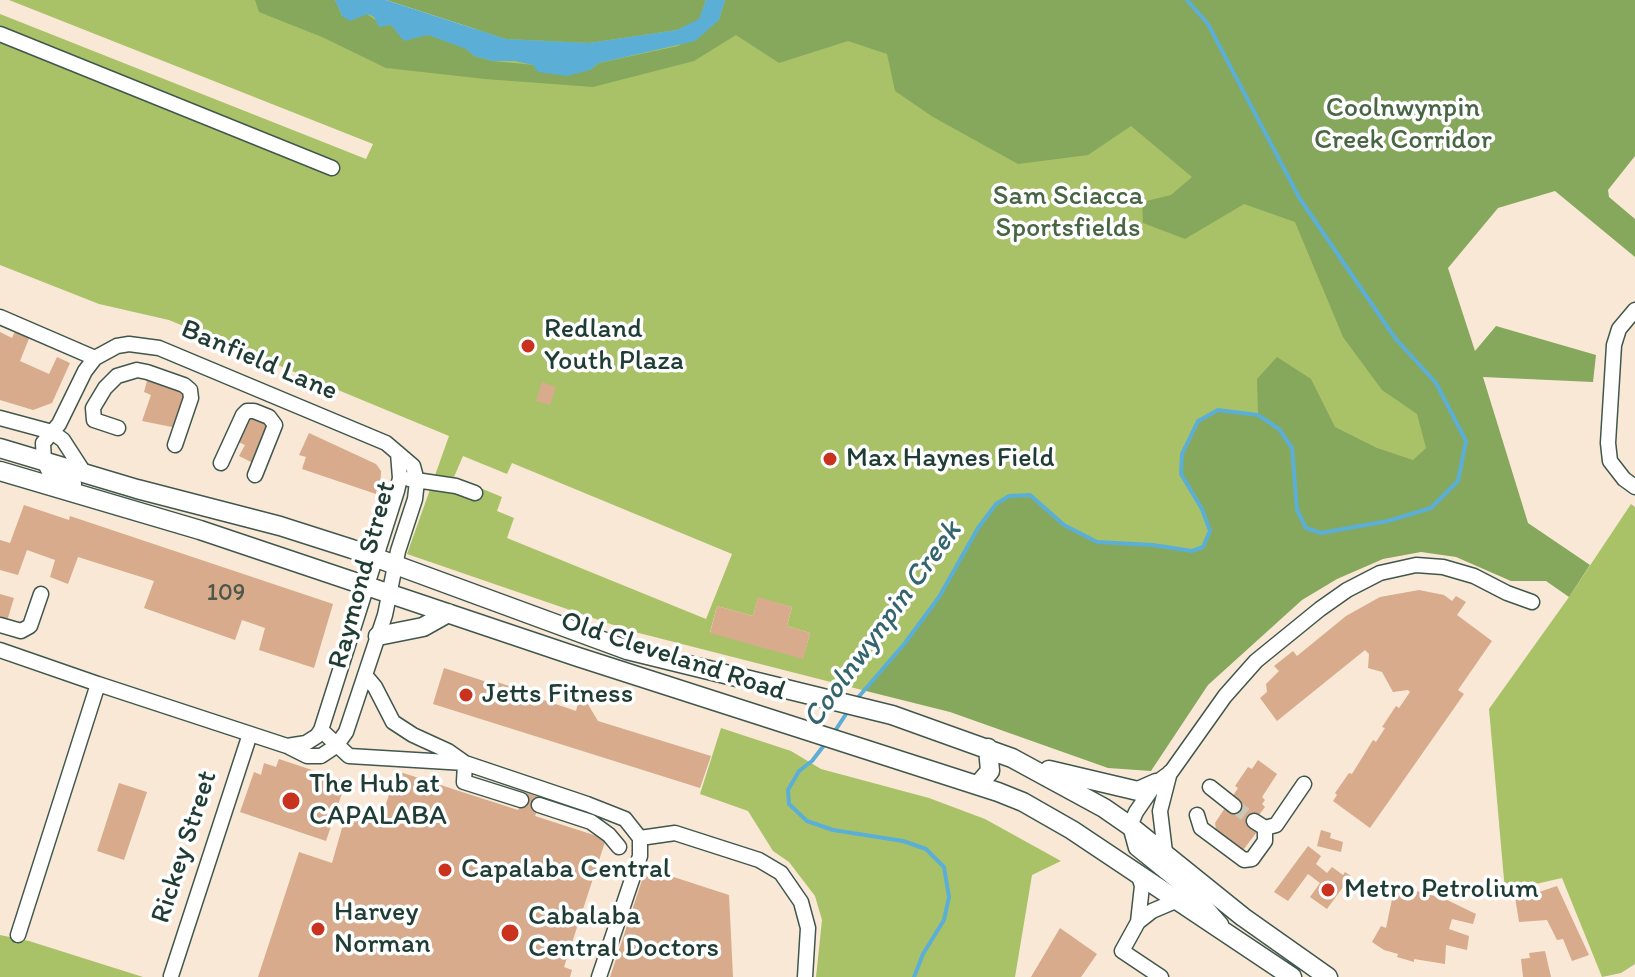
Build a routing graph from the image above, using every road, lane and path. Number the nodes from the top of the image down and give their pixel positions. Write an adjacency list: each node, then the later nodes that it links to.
1 (0, 34): 2 (street)
2 (332, 168)
3 (1635, 310): 20 (street)
4 (0, 317): 5 (street)
5 (95, 358): 8 (street); 11 (street, Banfield Lane)
6 (0, 418): 8 (street)
7 (118, 428): 9 (street)
8 (52, 432): 13 (street); 16 (street)
9 (175, 445)
10 (0, 448): 12 (main road, Old Cleveland Road)
11 (398, 453): 18 (street, Raymond Street); 19 (street, Raymond Street)
12 (20, 454): 13 (main road, Old Cleveland Road); 15 (street)
13 (44, 461): 16 (main road, Old Cleveland Road); 22 (street)
14 (221, 463): 17 (street)
15 (1, 474): 22 (main road, Old Cleveland Road)
16 (85, 474): 23 (main road, Old Cleveland Road)
17 (255, 475)
18 (400, 478): 19 (street); 23 (street, Raymond Street)
19 (417, 481): 21 (street); 24 (street, Raymond Street)
20 (1635, 487)
21 (475, 493)
22 (163, 519): 25 (main road, Old Cleveland Road)
23 (376, 557): 24 (main road, Old Cleveland Road); 25 (street, Raymond Street)
24 (395, 566): 26 (street, Raymond Street); 39 (main road, Old Cleveland Road)
25 (367, 585): 26 (main road, Old Cleveland Road); 35 (street, Raymond Street)
26 (390, 593): 29 (main road, Old Cleveland Road); 31 (street, Raymond Street)
27 (41, 594): 30 (street)
28 (1532, 602): 42 (street)
29 (448, 613): 31 (main road); 44 (main road, Old Cleveland Road)
30 (0, 625)
31 (378, 636): 33 (street, Raymond Street)
32 (0, 650): 34 (street)
33 (365, 675): 38 (street, Raymond Street); 40 (street)
34 (98, 684): 36 (street); 58 (street)
35 (321, 730): 37 (street); 38 (street)
36 (250, 734): 37 (street); 60 (street, Rickey Street)
37 (287, 746): 38 (street)
38 (336, 746): 40 (street)
39 (988, 748): 41 (main road, Old Cleveland Road); 44 (main road)
40 (465, 763): 46 (street); 47 (street)
41 (1027, 765): 42 (main road); 50 (main road, Old Cleveland Road)
42 (1163, 778): 50 (street); 53 (street)
43 (1304, 784): 49 (street)
44 (978, 785): 54 (main road, Old Cleveland Road)
45 (1210, 787): 48 (street)
46 (557, 794): 51 (street); 52 (street)
47 (521, 800)
48 (1234, 806)
49 (1197, 815)
50 (1130, 826): 53 (main road, Old Cleveland Road); 57 (street)
51 (640, 838): 61 (street); 62 (street)
52 (619, 847)
53 (1165, 852): 65 (main road, Old Cleveland Road)
54 (1138, 873): 55 (main road, Old Cleveland Road); 56 (street)
55 (1178, 900): 56 (street); 57 (main road, Old Cleveland Road)
56 (1138, 922): 63 (street)
57 (1229, 934): 59 (main road, Old Cleveland Road)
58 (18, 935)
59 (1267, 969): 64 (main road, Old Cleveland Road)
60 (171, 976)
61 (599, 977)
62 (805, 977)
63 (1161, 977)
64 (1292, 977)
65 (1328, 977)

